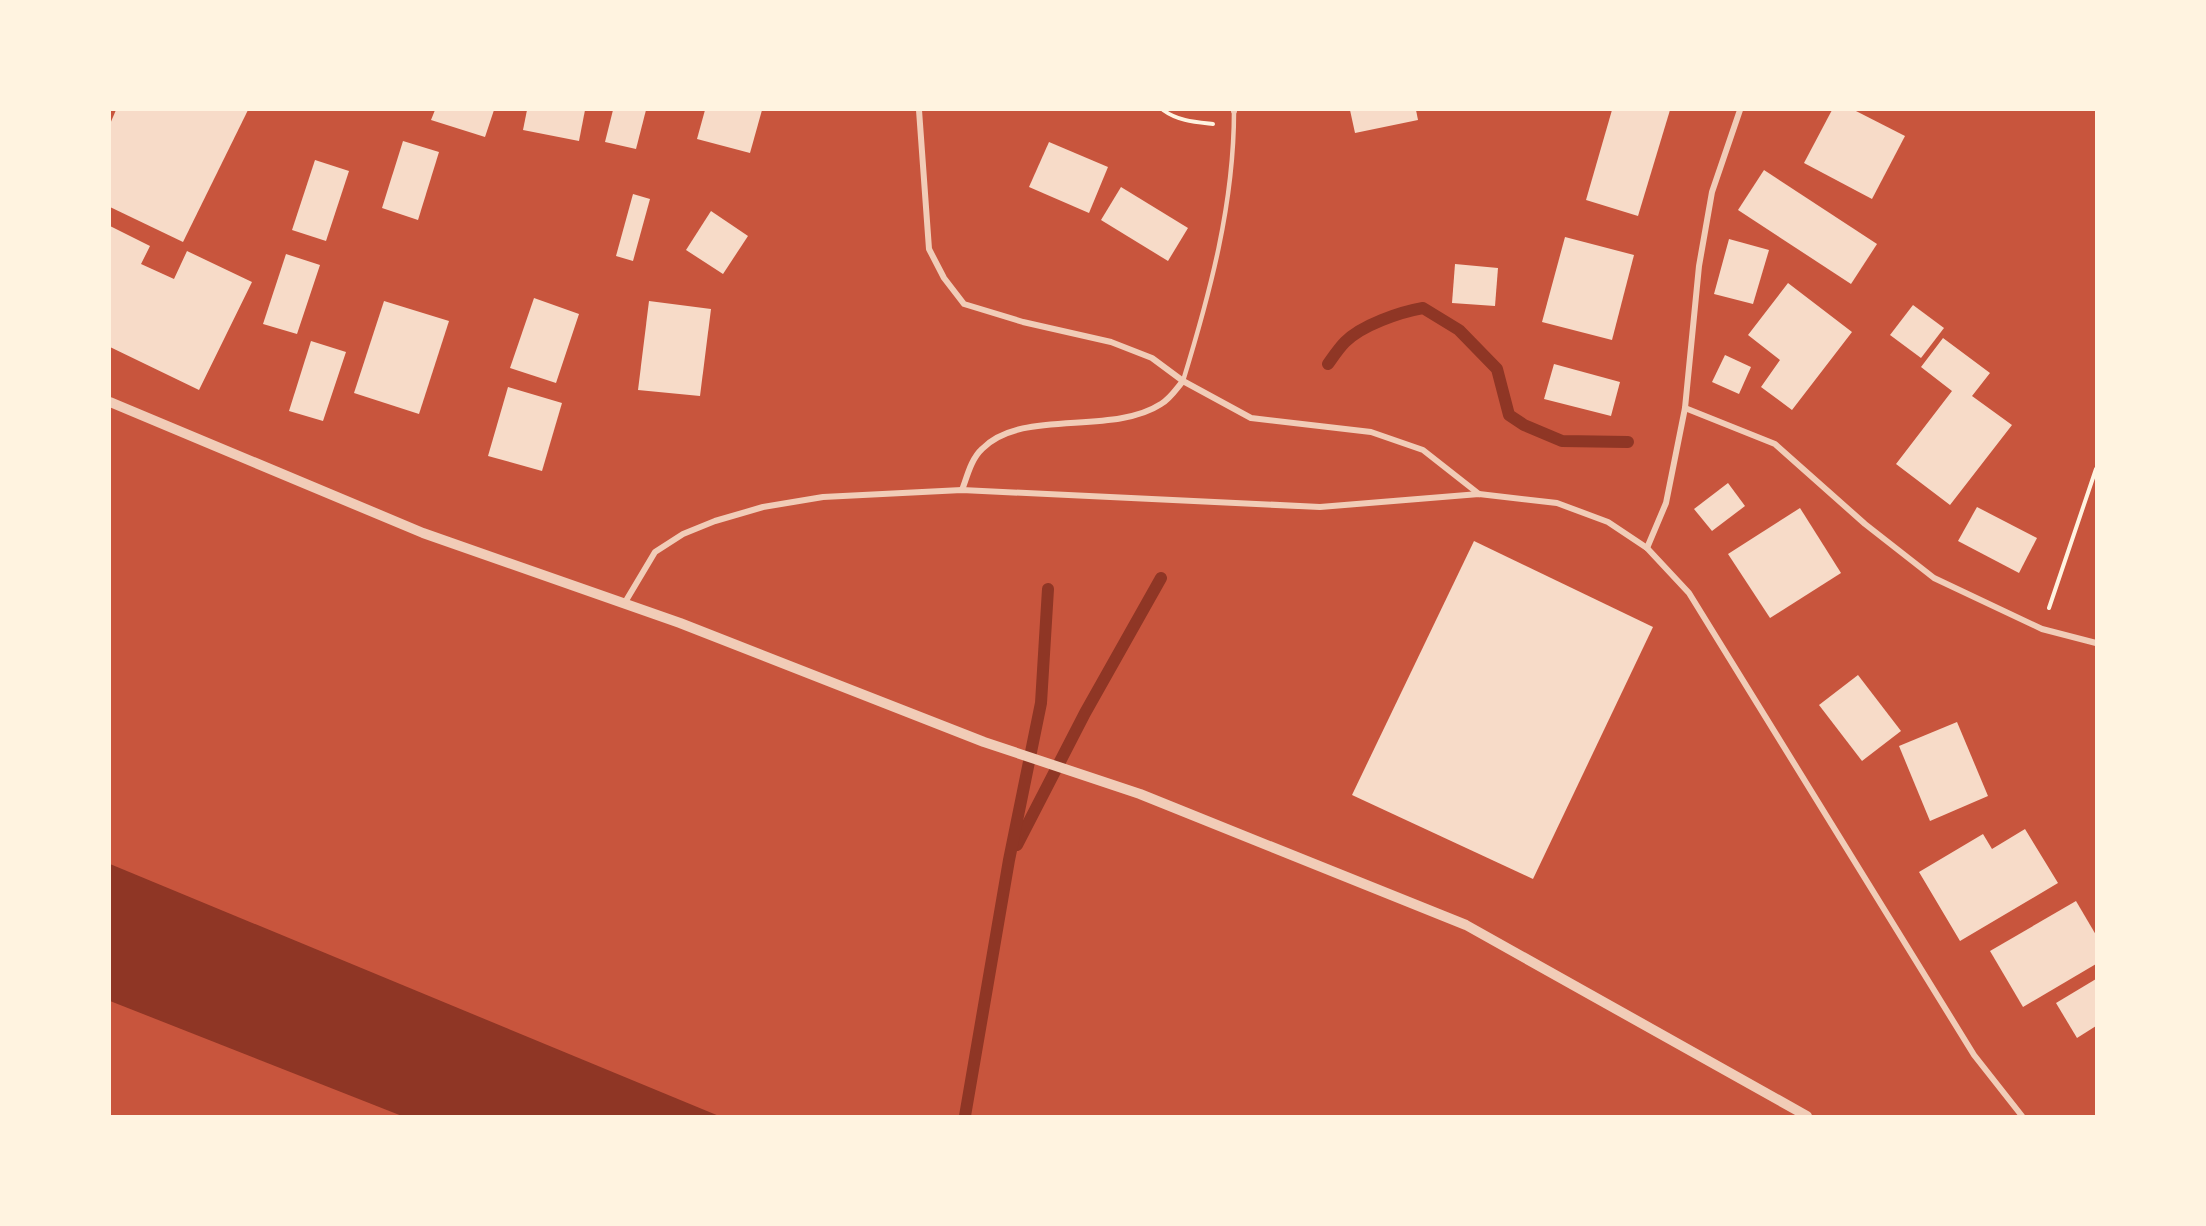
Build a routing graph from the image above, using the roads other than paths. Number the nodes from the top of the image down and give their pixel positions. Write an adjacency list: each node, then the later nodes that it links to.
1 (919, 110): 4 (street)
2 (1234, 110): 4 (lane)
3 (1740, 110): 6 (street)
4 (1184, 381): 7 (street); 8 (street)
5 (110, 402): 10 (street)
6 (1685, 408): 9 (street); 11 (street)
7 (962, 490): 8 (street); 10 (street)
8 (1479, 494): 9 (street)
9 (1647, 548): 13 (street)
10 (624, 604): 12 (street)
11 (2097, 643)
12 (1807, 1116)
13 (2022, 1116)

